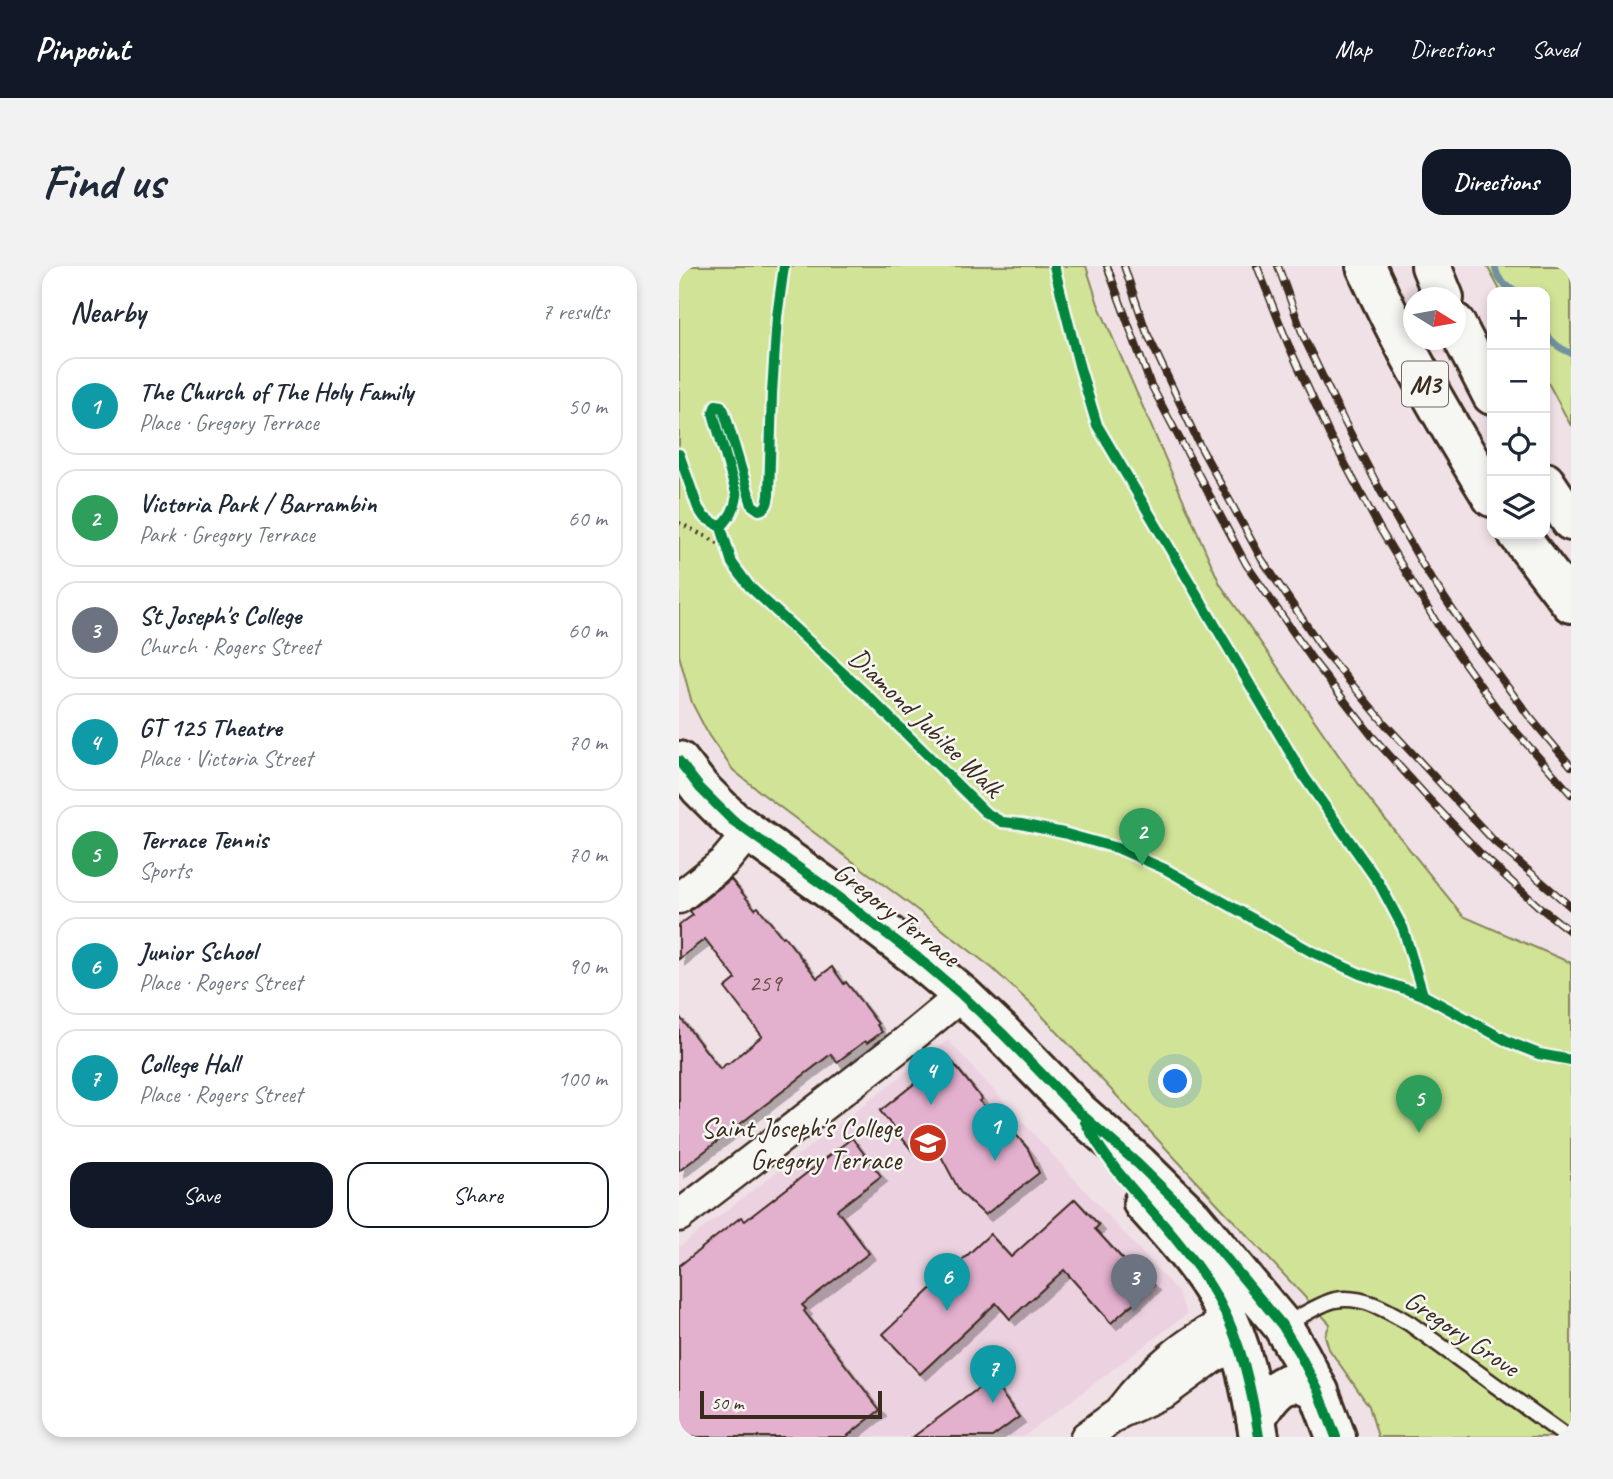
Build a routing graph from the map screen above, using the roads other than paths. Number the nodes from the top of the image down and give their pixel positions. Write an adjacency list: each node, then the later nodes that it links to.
1 (1366, 266): 6 (main road, M3)
2 (1431, 266): 3 (main road)
3 (1440, 287)
4 (1466, 344): 5 (main road, M3)
5 (1487, 385)
6 (1487, 489)
7 (1550, 490): 8 (main road)
8 (1571, 521)
9 (1522, 539): 10 (main road)
10 (1568, 608)
11 (679, 761): 12 (main road, Gregory Terrace)
12 (749, 832): 13 (street); 14 (main road, Gregory Terrace)
13 (679, 898)
14 (962, 995): 15 (main road, Gregory Terrace); 16 (street)
15 (1080, 1113): 17 (main road, Gregory Terrace); 18 (main road, Gregory Terrace)
16 (679, 1216)
17 (1282, 1325): 18 (main road); 19 (main road, Gregory Terrace); 23 (lane, Gregory Grove)
18 (1233, 1333): 20 (main road, Gregory Terrace); 21 (street)
19 (1319, 1392): 20 (main road); 22 (main road, Gregory Terrace)
20 (1257, 1427)
21 (1086, 1437)
22 (1336, 1437)
23 (1567, 1437)

